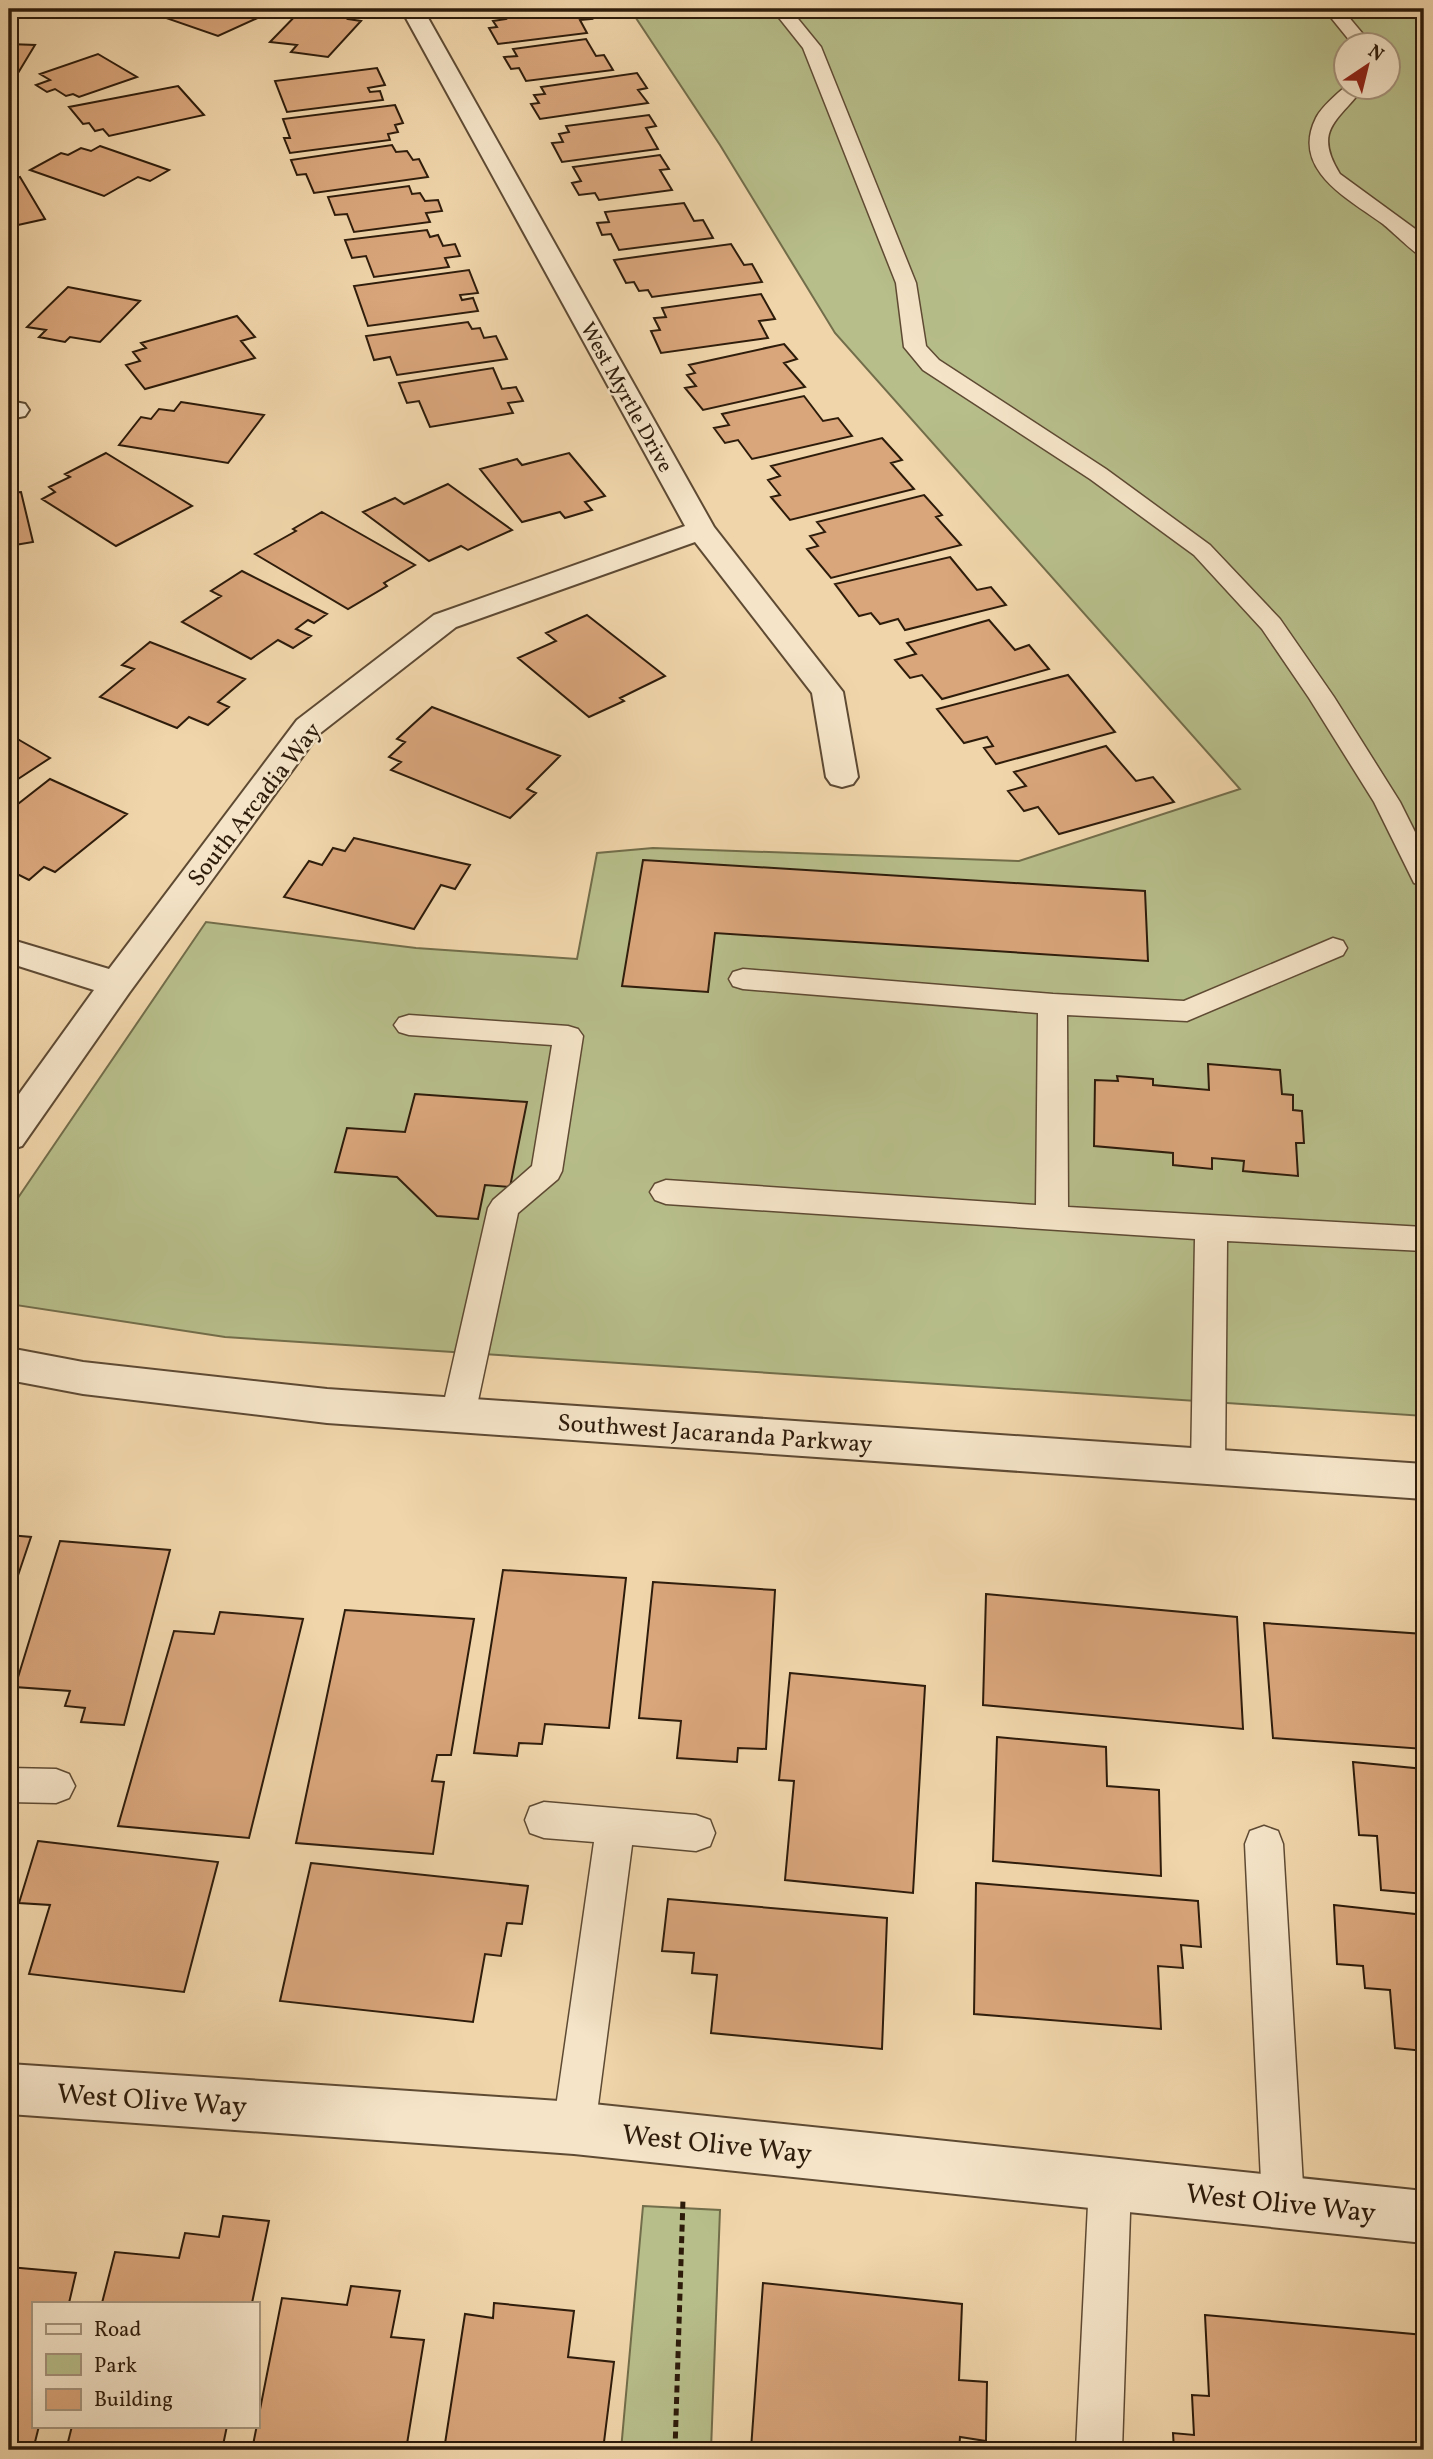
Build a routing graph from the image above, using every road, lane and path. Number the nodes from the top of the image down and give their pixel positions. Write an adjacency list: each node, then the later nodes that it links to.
1 (412, 9): 7 (street, West Myrtle Drive)
2 (781, 9): 9 (lane)
3 (1333, 9): 4 (lane)
4 (1352, 32)
5 (1340, 102): 6 (lane)
6 (1424, 252)
7 (701, 530): 8 (street, West Myrtle Drive); 13 (street, South Arcadia Way)
8 (842, 777)
9 (1424, 877)
10 (1333, 948): 14 (lane)
11 (9, 951): 13 (street)
12 (743, 979): 14 (lane)
13 (117, 984): 16 (street, South Arcadia Way)
14 (1053, 1004): 18 (lane)
15 (410, 1025): 22 (lane)
16 (9, 1136)
17 (666, 1192): 18 (lane)
18 (1052, 1217): 19 (lane)
19 (1211, 1228): 20 (lane); 23 (lane)
20 (1424, 1239)
21 (9, 1364): 22 (street, Southwest Jacaranda Parkway)
22 (458, 1415): 23 (street, Southwest Jacaranda Parkway)
23 (1208, 1466): 24 (street, Southwest Jacaranda Parkway)
24 (1424, 1482)
25 (9, 1784): 26 (lane)
26 (55, 1786)
27 (544, 1819): 28 (lane)
28 (615, 1826): 29 (lane); 32 (lane)
29 (696, 1833)
30 (1264, 1844): 35 (lane)
31 (9, 2089): 32 (street, West Olive Way)
32 (574, 2128): 33 (street, West Olive Way)
33 (685, 2140): 34 (street, West Olive Way); 37 (path)
34 (1110, 2184): 35 (street, West Olive Way); 38 (lane)
35 (1283, 2202): 36 (street, West Olive Way)
36 (1424, 2217)
37 (675, 2450)
38 (1099, 2450)

